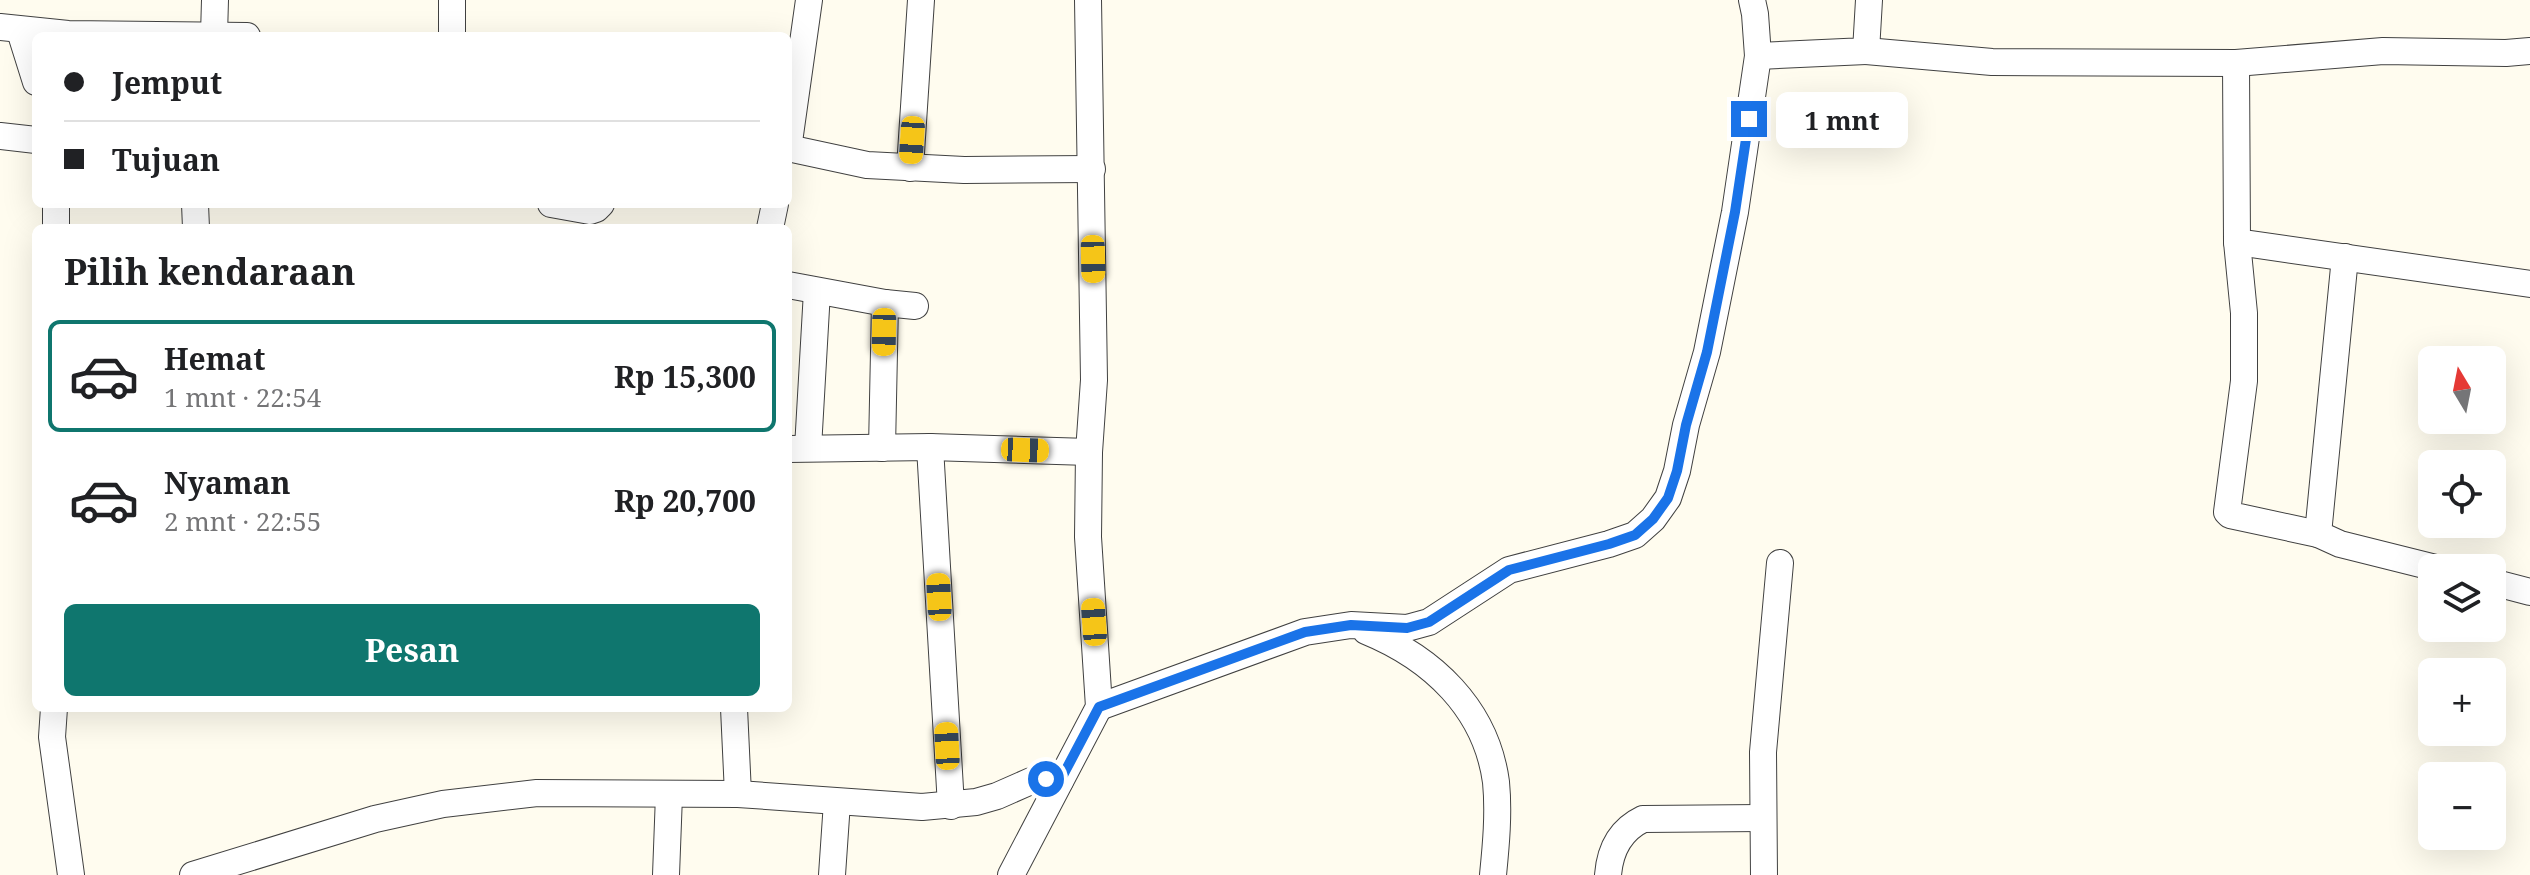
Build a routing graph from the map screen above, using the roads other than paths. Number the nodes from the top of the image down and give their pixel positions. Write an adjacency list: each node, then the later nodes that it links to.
1 (215, 0): 10 (street)
2 (452, 0): 11 (street)
3 (809, 0): 17 (street)
4 (921, 0): 21 (street)
5 (1088, 0): 22 (street)
6 (1752, 0): 14 (street)
7 (1869, 0): 12 (street)
8 (10, 29): 9 (street); 16 (street)
9 (45, 32)
10 (214, 32)
11 (452, 32)
12 (1866, 51): 14 (street); 15 (street)
13 (2530, 51): 15 (street)
14 (1758, 56): 41 (street)
15 (2236, 63): 25 (street)
16 (32, 74)
17 (792, 121)
18 (0, 136): 19 (street)
19 (32, 140)
20 (792, 150): 21 (street)
21 (910, 168): 22 (street)
22 (1092, 169): 35 (street)
23 (573, 208): 24 (street)
24 (597, 208)
25 (2237, 242): 26 (street); 36 (street)
26 (2345, 257): 27 (street); 36 (street)
27 (2530, 284)
28 (792, 286): 29 (street)
29 (817, 291): 30 (street); 33 (street)
30 (885, 303): 31 (street); 34 (street)
31 (915, 306)
32 (930, 447): 34 (street); 35 (street); 49 (street)
33 (798, 448): 34 (street)
34 (882, 448)
35 (1089, 452): 42 (street)
36 (2318, 534): 38 (street)
37 (1780, 563): 50 (street)
38 (2418, 564)
39 (2506, 586): 40 (street)
40 (2530, 592)
41 (1351, 625): 42 (street); 56 (street)
42 (1099, 707): 45 (street)
43 (54, 712): 51 (street)
44 (734, 712): 46 (street)
45 (1060, 781): 49 (street); 55 (street)
46 (738, 794): 47 (street); 48 (street)
47 (669, 795): 52 (street); 53 (street)
48 (837, 802): 49 (street); 54 (street)
49 (951, 806)
50 (1762, 818): 57 (street); 58 (street)
51 (71, 875)
52 (193, 875)
53 (666, 875)
54 (832, 875)
55 (1011, 875)
56 (1493, 875)
57 (1608, 875)
58 (1764, 875)

